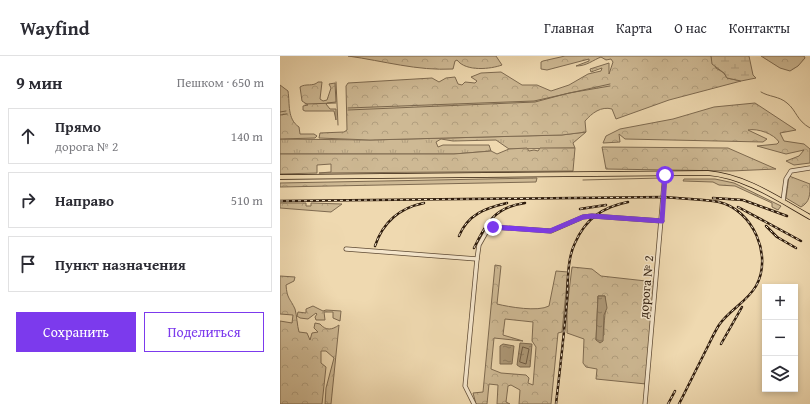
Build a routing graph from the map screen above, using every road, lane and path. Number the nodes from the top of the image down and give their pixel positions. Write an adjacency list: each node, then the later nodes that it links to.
1 (810, 168): 4 (street)
2 (665, 172): 3 (main road); 4 (main road); 6 (street, дорога № 2)
3 (280, 178)
4 (782, 201): 5 (main road)
5 (810, 216)
6 (662, 221): 8 (street); 10 (street, дорога № 2)
7 (346, 249): 8 (street)
8 (477, 260): 9 (street)
9 (474, 404)
10 (645, 404)

